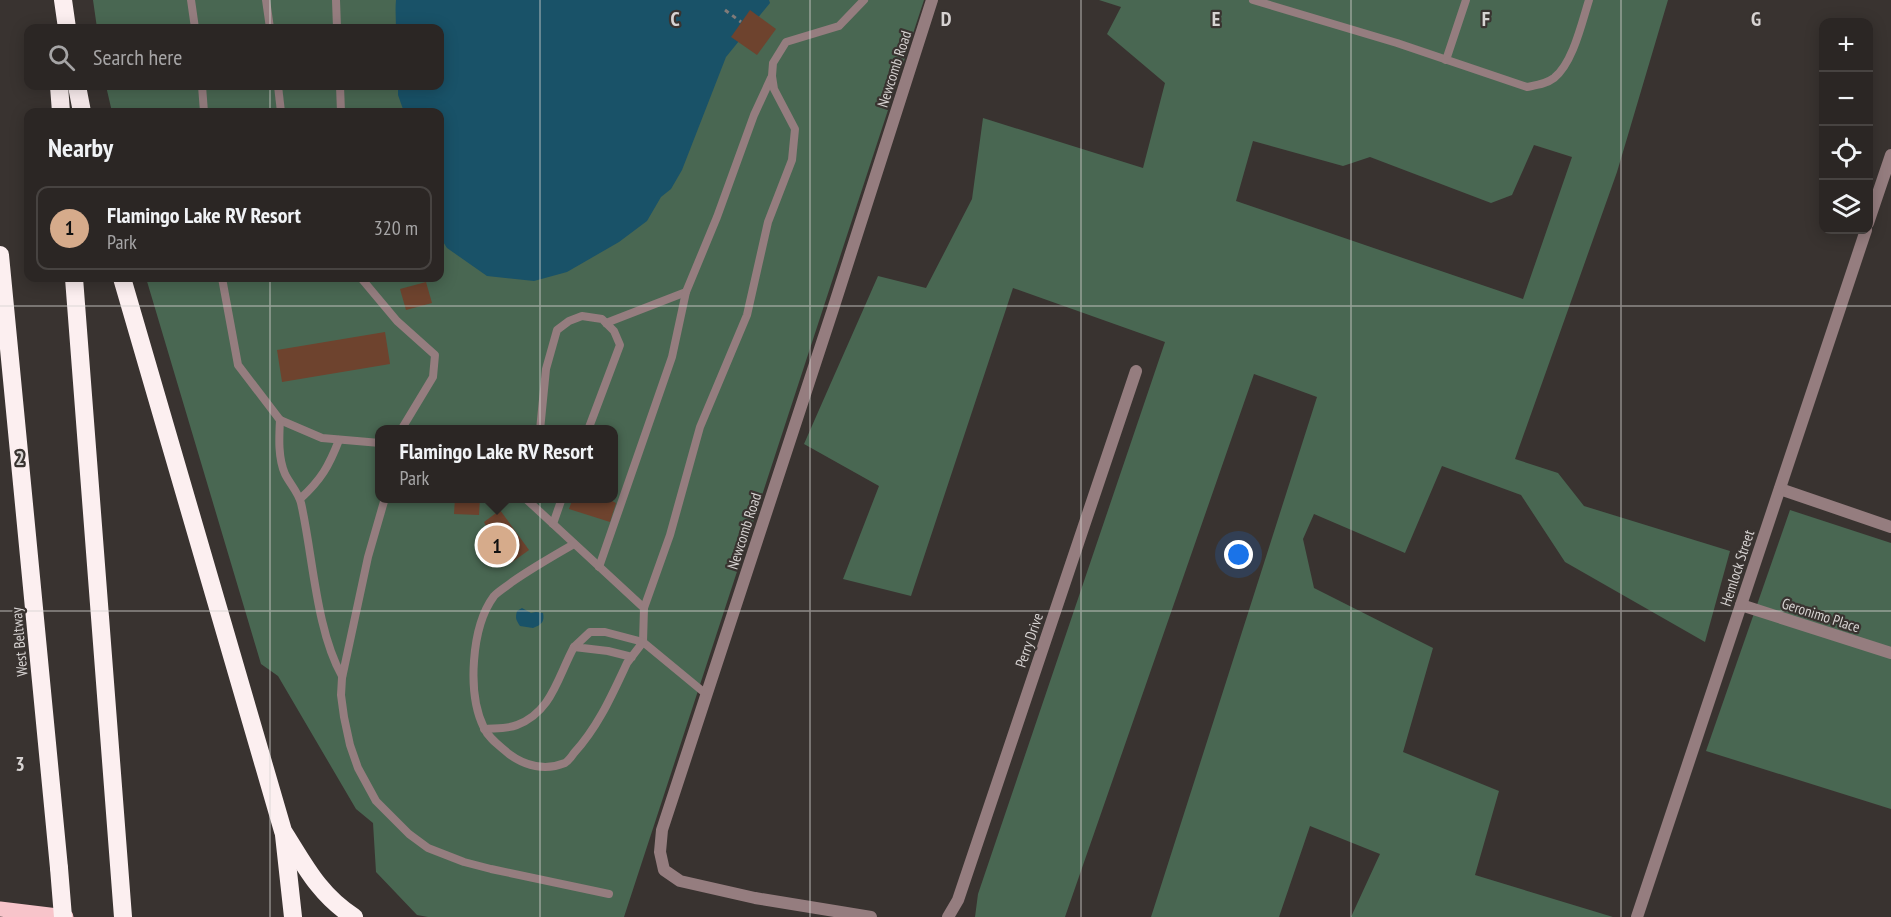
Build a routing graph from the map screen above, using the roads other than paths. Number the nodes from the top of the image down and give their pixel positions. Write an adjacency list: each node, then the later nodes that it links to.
1 (52, 0): 11 (highway)
2 (63, 0): 12 (highway)
3 (191, 0): 13 (lane)
4 (266, 0): 14 (lane)
5 (336, 0): 15 (lane)
6 (864, 0): 17 (lane)
7 (932, 0): 61 (street, Newcomb Road)
8 (1253, 0): 16 (lane)
9 (1466, 0): 16 (lane)
10 (1589, 0): 16 (lane)
11 (55, 24)
12 (66, 24)
13 (194, 24)
14 (269, 24)
15 (337, 24)
16 (1446, 60)
17 (772, 76): 36 (lane); 55 (lane)
18 (59, 90): 23 (highway)
19 (78, 90): 24 (highway)
20 (202, 90): 25 (lane)
21 (278, 90): 26 (lane)
22 (340, 90): 27 (lane)
23 (61, 108)
24 (81, 108)
25 (204, 108)
26 (281, 108)
27 (341, 108)
28 (1891, 154): 29 (street)
29 (1873, 210)
30 (1865, 234): 45 (street, Hemlock Street)
31 (0, 255): 66 (highway, West Beltway, bridge)
32 (74, 282): 67 (highway)
33 (123, 282): 63 (highway)
34 (223, 282): 39 (lane)
35 (364, 282): 40 (lane)
36 (686, 292): 37 (lane); 53 (lane)
37 (606, 323): 41 (lane); 42 (lane)
38 (1136, 371): 71 (street, Perry Drive)
39 (280, 420): 43 (lane); 46 (lane)
40 (403, 425)
41 (540, 425)
42 (590, 425)
43 (339, 440): 44 (lane); 46 (lane)
44 (375, 443)
45 (1780, 489): 51 (street); 54 (street, Hemlock Street)
46 (300, 499): 60 (lane)
47 (384, 503): 60 (lane)
48 (530, 503): 50 (lane)
49 (560, 503): 50 (lane)
50 (553, 524): 52 (lane)
51 (1891, 527)
52 (574, 544): 53 (lane); 62 (lane)
53 (599, 567): 55 (lane)
54 (1741, 605): 58 (street, Geronimo Place); 72 (street, Hemlock Street)
55 (644, 608): 56 (lane)
56 (643, 642): 57 (lane); 59 (lane); 61 (lane)
57 (574, 647): 59 (lane); 62 (lane)
58 (1891, 653)
59 (632, 657): 62 (lane)
60 (342, 676): 64 (lane)
61 (706, 694): 70 (street, Newcomb Road)
62 (484, 729)
63 (283, 831): 68 (highway); 69 (highway)
64 (609, 894)
65 (0, 909): 66 (main road)
66 (65, 917)
67 (123, 917)
68 (293, 917)
69 (354, 917)
70 (871, 917)
71 (948, 917)
72 (1637, 917)

